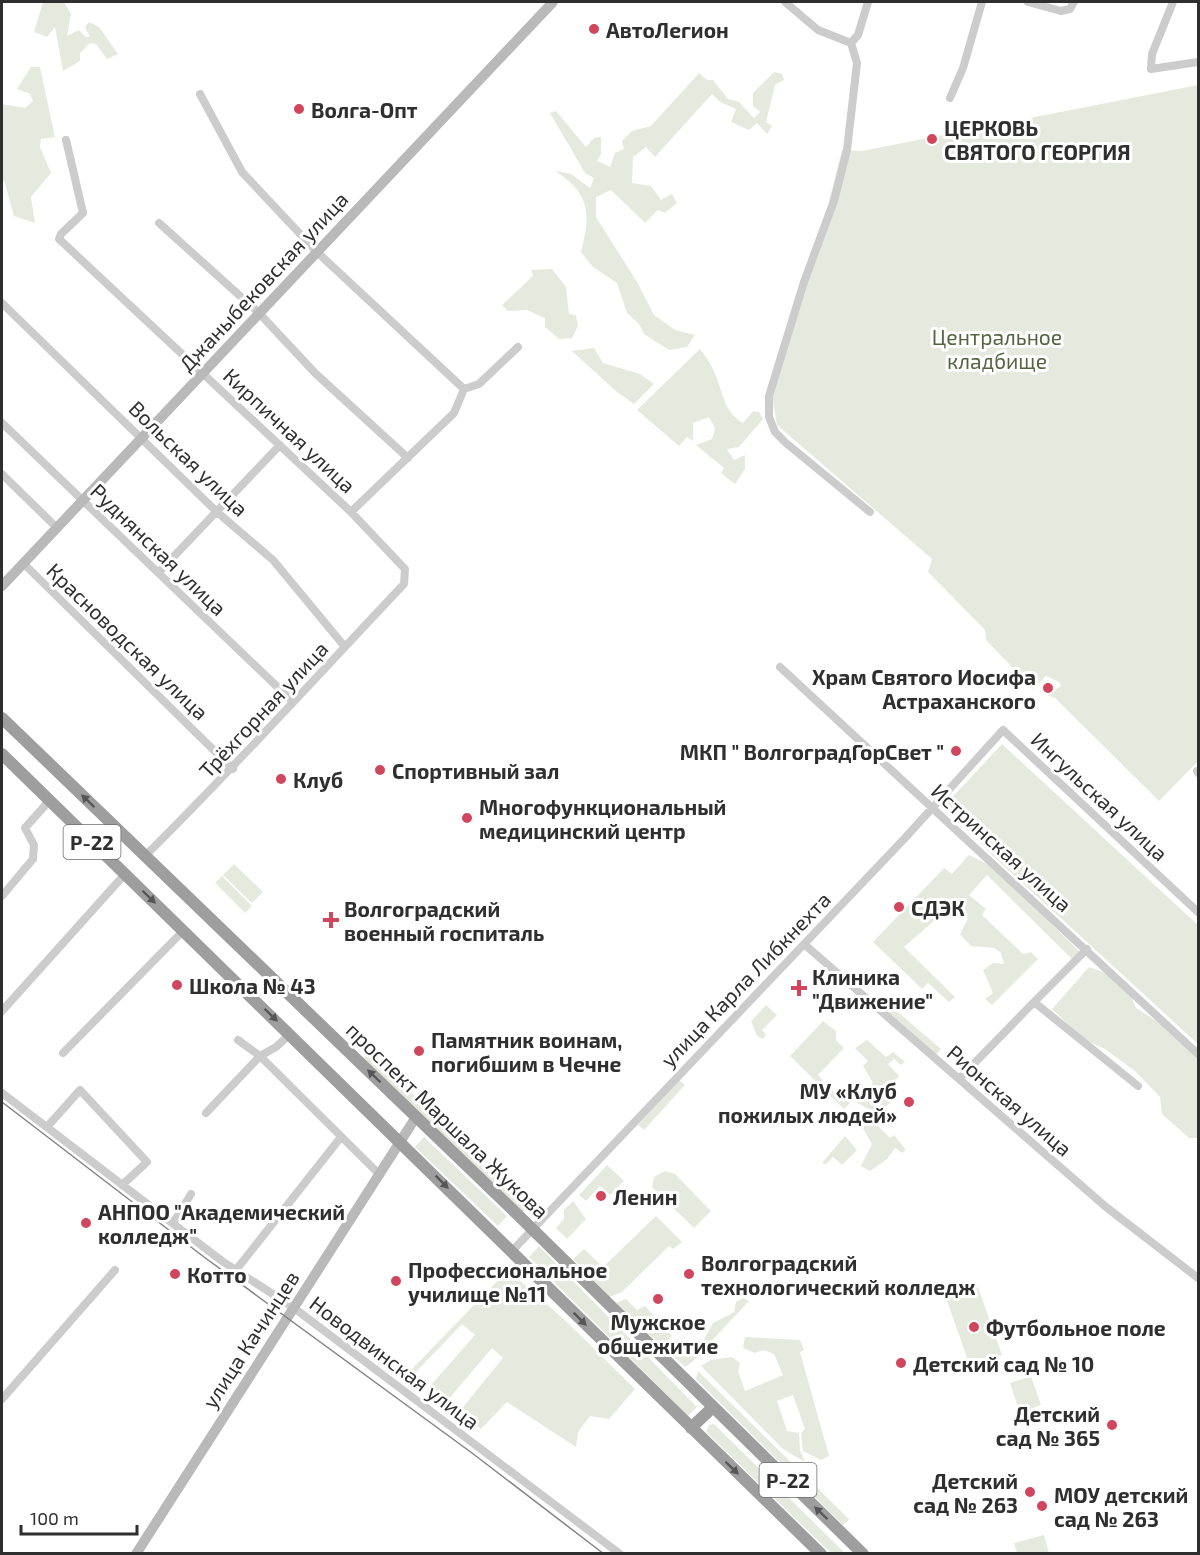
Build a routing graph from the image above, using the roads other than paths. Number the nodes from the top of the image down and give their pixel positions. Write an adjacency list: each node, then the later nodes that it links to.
1 (553, 2): 14 (main road, Джаныбековская улица)
2 (785, 2): 8 (street)
3 (868, 2): 8 (street)
4 (982, 2): 11 (street)
5 (1028, 2): 7 (street)
6 (1173, 2): 9 (street)
7 (1072, 5)
8 (851, 43): 28 (street)
9 (1198, 62)
10 (200, 94): 14 (street)
11 (950, 98)
12 (66, 140): 18 (street, Кирпичная улица)
13 (159, 223): 16 (street)
14 (317, 252): 16 (main road, Джаныбековская улица); 19 (street)
15 (2, 303): 21 (street, Вольская улица)
16 (259, 313): 18 (main road, Джаныбековская улица); 23 (street)
17 (518, 347): 19 (street)
18 (204, 373): 21 (main road, Джаныбековская улица); 22 (street, Кирпичная улица)
19 (465, 389): 23 (street)
20 (2, 423): 25 (street, Руднянская улица)
21 (142, 438): 25 (main road, Джаныбековская улица); 26 (street, Вольская улица)
22 (280, 445): 26 (street); 27 (street, Кирпичная улица)
23 (408, 458): 27 (street)
24 (2, 474): 29 (street)
25 (82, 500): 29 (main road, Джаныбековская улица); 31 (street, Руднянская улица)
26 (217, 512): 31 (street); 34 (street, Вольская улица)
27 (351, 512): 32 (street, Кирпичная улица)
28 (870, 512)
29 (56, 527): 30 (main road, Джаныбековская улица)
30 (23, 563): 33 (main road, Джаныбековская улица); 40 (street, Красноводская улица)
31 (159, 572): 36 (street, Руднянская улица)
32 (404, 584): 34 (street, Трёхгорная улица)
33 (2, 586)
34 (345, 647): 36 (street, Трёхгорная улица)
35 (780, 667): 42 (street, Истринская улица)
36 (292, 701): 40 (street, Трёхгорная улица)
37 (2, 718): 43 (highway, проспект Маршала Жукова / Р-22, one-way to 37)
38 (1003, 730): 42 (street, улица Карла Либкнехта); 46 (street, Ингульская улица)
39 (2, 754): 41 (highway, Р-22)
40 (233, 769): 43 (street, Трёхгорная улица)
41 (49, 801): 44 (highway, Р-22); 45 (street)
42 (932, 807): 48 (street, улица Карла Либкнехта); 49 (street, Истринская улица)
43 (145, 856): 61 (highway, проспект Маршала Жукова / Р-22, one-way to 43)
44 (125, 874): 47 (highway, Р-22, one-way to 47); 51 (street)
45 (2, 896)
46 (1198, 912)
47 (183, 931): 52 (highway, Р-22, one-way to 52); 54 (street)
48 (804, 944): 57 (street, Рионская улица); 69 (street, улица Карла Либкнехта)
49 (1087, 949): 50 (street); 55 (street, Истринская улица)
50 (1034, 1002): 57 (street); 58 (street)
51 (2, 1011)
52 (290, 1034): 56 (street); 64 (highway, Р-22)
53 (238, 1040): 56 (street)
54 (63, 1053)
55 (1198, 1054)
56 (260, 1056): 60 (street); 63 (street)
57 (959, 1079): 73 (street, Рионская улица)
58 (1138, 1086)
59 (2, 1093): 62 (street, Новодвинская улица)
60 (206, 1113)
61 (416, 1117): 64 (main road, улица Качинцев); 69 (highway, проспект Маршала Жукова / Р-22)
62 (47, 1127): 66 (street, Новодвинская улица); 66 (street)
63 (341, 1137): 65 (street); 72 (street)
64 (400, 1140): 65 (main road, улица Качинцев); 70 (highway, Р-22, one-way to 70)
65 (379, 1174): 74 (main road, улица Качинцев)
66 (122, 1185): 68 (street, Новодвинская улица)
67 (191, 1194): 68 (street)
68 (173, 1223): 72 (street, Новодвинская улица)
69 (534, 1230): 70 (street, улица Карла Либкнехта); 76 (highway, проспект Маршала Жукова / Р-22)
70 (512, 1252): 77 (highway, Р-22, one-way to 77)
71 (115, 1270): 75 (street)
72 (236, 1270): 74 (street, Новодвинская улица)
73 (1198, 1278)
74 (294, 1308): 78 (main road, улица Качинцев); 79 (street, Новодвинская улица)
75 (2, 1399)
76 (713, 1407): 77 (highway); 81 (highway, проспект Маршала Жукова / Р-22, one-way to 76)
77 (691, 1428): 80 (highway, Р-22, one-way to 80)
78 (136, 1554)
79 (621, 1554)
80 (821, 1554)
81 (863, 1554)

